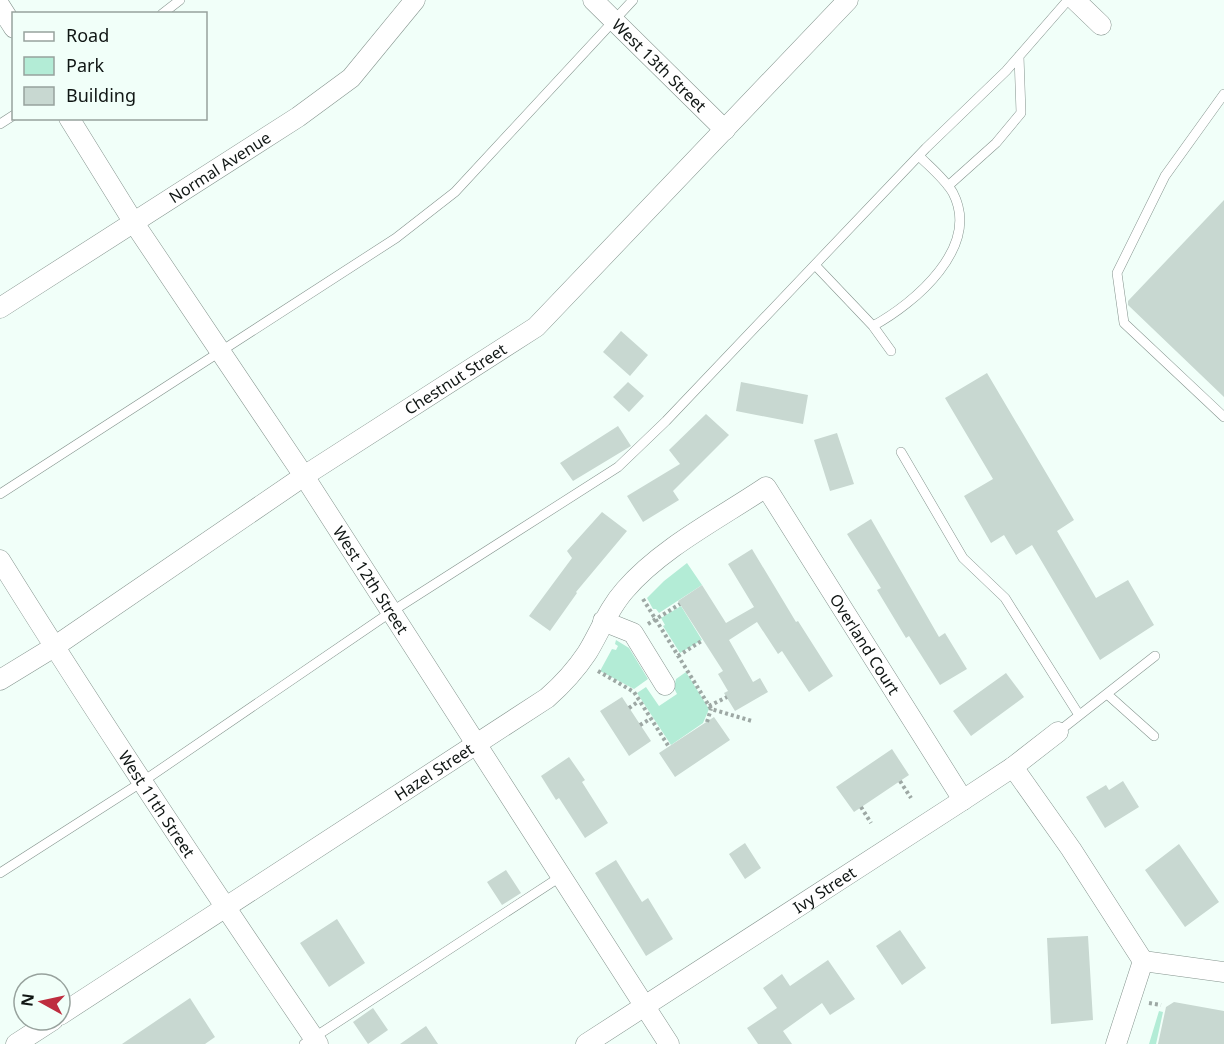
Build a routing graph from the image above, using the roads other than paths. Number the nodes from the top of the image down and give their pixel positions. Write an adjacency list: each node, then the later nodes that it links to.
1 (180, 0): 9 (lane)
2 (415, 0): 19 (street, Normal Avenue)
3 (593, 0): 10 (street, West 13th Street)
4 (633, 0): 10 (lane)
5 (848, 0): 16 (street, Chestnut Street)
6 (1068, 0): 13 (lane)
7 (1075, 0): 12 (street)
8 (0, 6): 11 (street)
9 (165, 12)
10 (614, 20): 16 (street, West 13th Street); 23 (lane)
11 (12, 25)
12 (1101, 25)
13 (1019, 56): 17 (lane); 18 (lane)
14 (1224, 94): 25 (lane)
15 (70, 120): 19 (street, West 12th Street)
16 (725, 130): 27 (street, Chestnut Street)
17 (919, 156): 18 (lane); 20 (lane)
18 (948, 186): 22 (lane)
19 (134, 224): 21 (street, Normal Avenue); 23 (street, West 12th Street)
20 (815, 265): 22 (lane); 31 (lane)
21 (0, 308)
22 (873, 326): 24 (lane)
23 (219, 350): 27 (street, West 12th Street); 29 (lane)
24 (891, 351)
25 (1224, 417)
26 (901, 452): 38 (lane)
27 (304, 476): 31 (street, West 12th Street); 33 (street, Chestnut Street)
28 (766, 487): 32 (street, Hazel Street); 44 (street, Overland Court)
29 (0, 494)
30 (0, 560): 33 (street, West 11th Street)
31 (391, 612): 41 (street, West 12th Street); 43 (lane)
32 (603, 621): 36 (street); 41 (street, Hazel Street)
33 (54, 647): 35 (street, Chestnut Street); 43 (street, West 11th Street)
34 (1155, 656): 37 (lane)
35 (0, 680)
36 (664, 684)
37 (1107, 694): 38 (lane); 40 (lane)
38 (1079, 715): 39 (lane)
39 (1058, 732): 42 (street, Ivy Street)
40 (1154, 736)
41 (475, 745): 46 (street, West 12th Street); 47 (street, Hazel Street)
42 (1013, 766): 44 (street, Ivy Street); 48 (street)
43 (142, 782): 45 (lane); 47 (street, West 11th Street)
44 (963, 800): 50 (street, Ivy Street)
45 (0, 873)
46 (561, 877): 50 (street, West 12th Street); 53 (lane)
47 (224, 907): 51 (street, Hazel Street); 53 (street, West 11th Street)
48 (1143, 961): 49 (street); 57 (street)
49 (1224, 972)
50 (644, 1006): 55 (street, Ivy Street); 56 (street, West 12th Street)
51 (72, 1007)
52 (34, 1032): 54 (street)
53 (312, 1042)
54 (16, 1044)
55 (586, 1044)
56 (669, 1044)
57 (1116, 1044)

